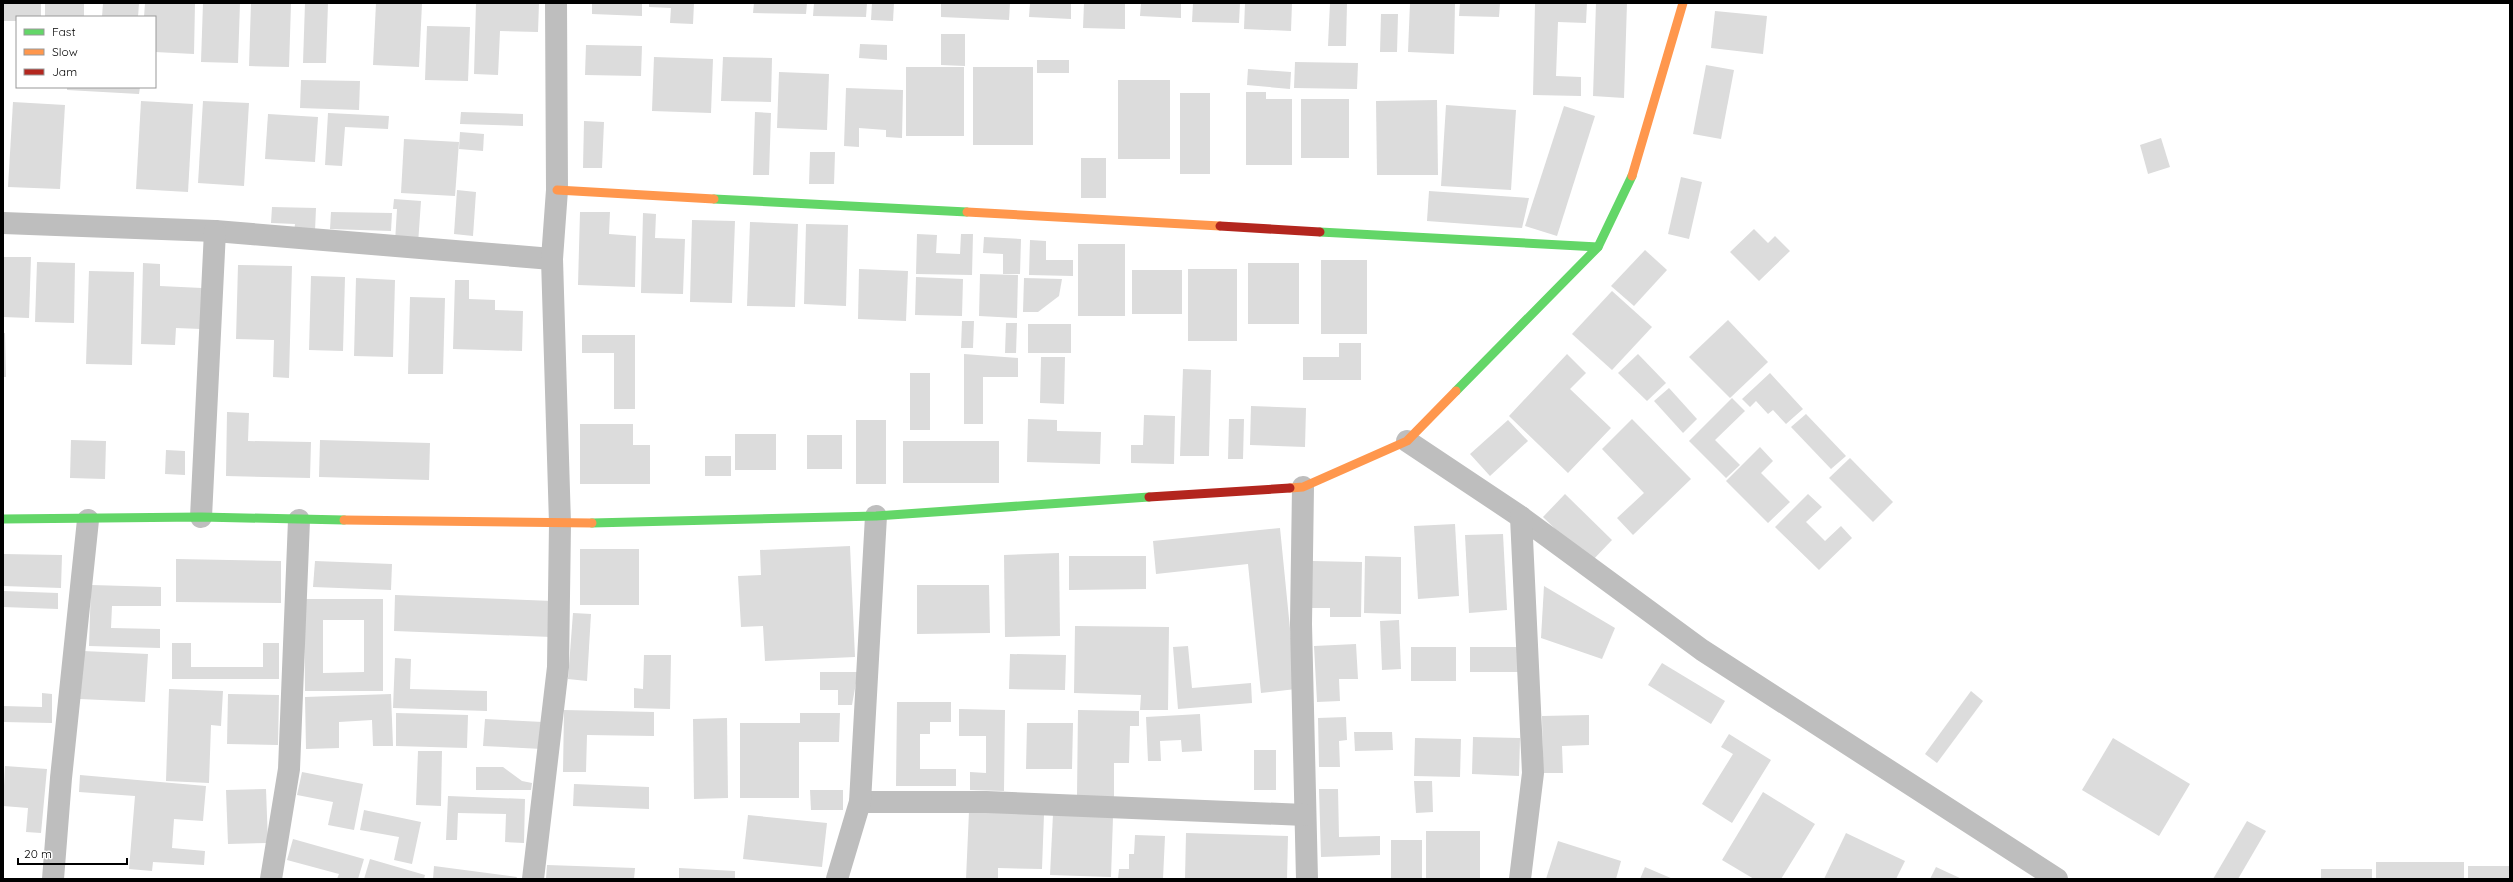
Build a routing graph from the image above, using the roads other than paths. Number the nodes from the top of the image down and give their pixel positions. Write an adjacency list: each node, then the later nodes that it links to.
1 (556, 3): 3 (street)
2 (1683, 3): 6 (street)
3 (557, 190): 6 (street); 7 (street)
4 (3, 224): 5 (street)
5 (215, 231): 7 (street); 11 (street)
6 (1598, 247): 8 (street)
7 (552, 259): 16 (street)
8 (1407, 441): 9 (street); 12 (street)
9 (1303, 487): 10 (street); 18 (street)
10 (876, 516): 16 (street); 17 (street)
11 (201, 517): 14 (street); 15 (street)
12 (1521, 517): 19 (street); 25 (street)
13 (3, 519): 14 (street)
14 (88, 520): 20 (street)
15 (299, 520): 16 (street); 21 (street)
16 (560, 524): 22 (street)
17 (860, 802): 18 (street); 23 (street)
18 (1305, 815): 24 (street)
19 (2026, 871): 26 (street)
20 (53, 879)
21 (270, 879)
22 (533, 879)
23 (837, 879)
24 (1307, 879)
25 (1520, 879)
26 (2057, 879)

